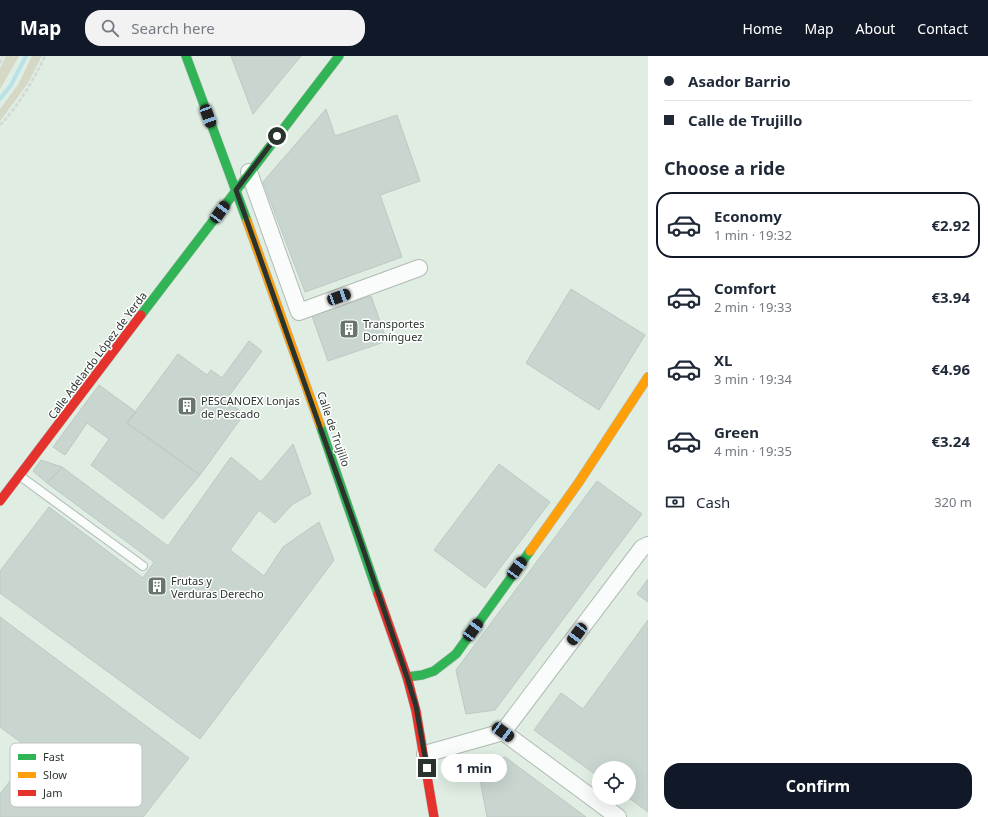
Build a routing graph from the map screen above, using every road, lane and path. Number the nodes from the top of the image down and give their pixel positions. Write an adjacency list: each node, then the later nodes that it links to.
1 (3, 56): 5 (path)
2 (45, 56): 6 (path)
3 (186, 56): 8 (street, Calle de Trujillo)
4 (340, 56): 7 (street, Calle Adelardo López de Yerda)
5 (0, 63)
6 (0, 125)
7 (249, 172): 8 (street, Calle Adelardo López de Yerda); 9 (street)
8 (236, 190): 11 (street, Calle Adelardo López de Yerda); 15 (street, Calle de Trujillo)
9 (419, 268)
10 (648, 377): 15 (street)
11 (20, 476): 12 (street, Calle Adelardo López de Yerda); 14 (lane)
12 (0, 501)
13 (648, 545): 16 (street)
14 (143, 566)
15 (407, 677): 17 (street, Calle de Trujillo)
16 (503, 732): 17 (street); 19 (street)
17 (424, 754): 18 (street, Calle de Trujillo)
18 (434, 817)
19 (618, 817)

